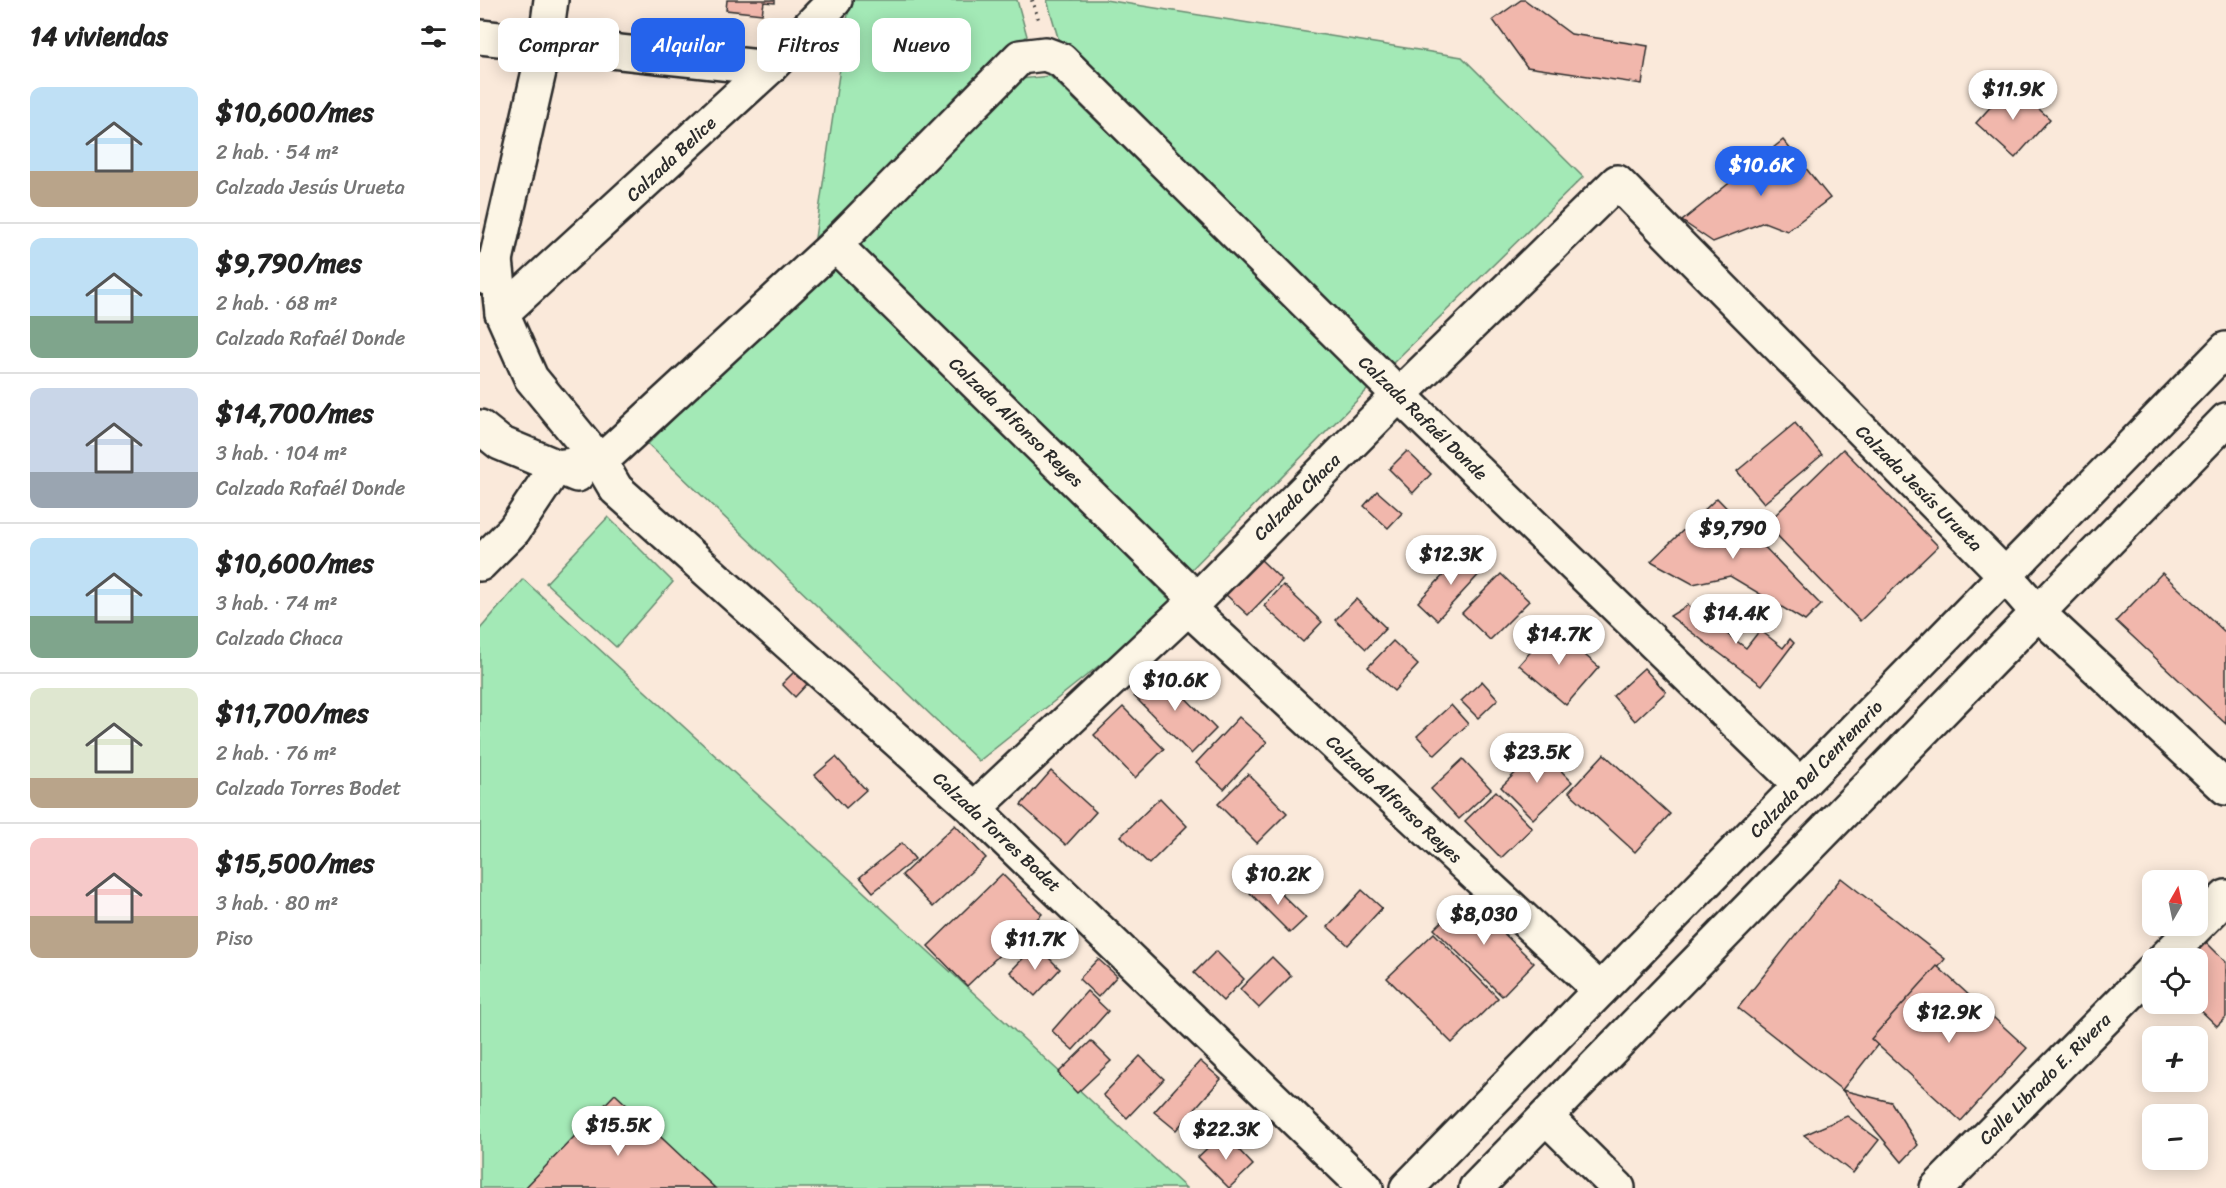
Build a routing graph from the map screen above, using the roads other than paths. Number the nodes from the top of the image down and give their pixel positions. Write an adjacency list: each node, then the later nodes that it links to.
1 (551, 0): 3 (street, Calzada Torres Bodet)
2 (835, 0): 4 (street, Calzada Belice)
3 (549, 18)
4 (818, 18)
5 (480, 37): 6 (street)
6 (498, 39)
7 (619, 53): 8 (street)
8 (757, 67)
9 (539, 72): 13 (street, Calzada Torres Bodet)
10 (764, 72): 13 (street, Calzada Belice)
11 (1617, 182): 15 (street, Calzada Chaca); 21 (street, Calzada Jesús Urueta)
12 (835, 245): 15 (street, Calzada Rafaél Donde); 19 (street); 22 (street, Calzada Alfonso Reyes)
13 (487, 308): 19 (street, Calzada Torres Bodet)
14 (2226, 350): 21 (street, Calzada Del Centenario)
15 (1399, 395): 22 (street, Calzada Chaca); 24 (street, Calzada Rafaél Donde)
16 (2226, 420): 23 (street)
17 (480, 427): 18 (street, Calzada Torres Bodet)
18 (556, 467): 19 (street, Calzada Torres Bodet); 20 (street)
19 (608, 475): 26 (street, Calzada Torres Bodet)
20 (480, 564)
21 (2006, 575): 23 (street, Calzada Jesús Urueta); 24 (street, Calzada Del Centenario)
22 (1192, 603): 26 (street, Calzada Chaca); 30 (street, Calzada Alfonso Reyes)
23 (2038, 613): 25 (street, Calzada Jesús Urueta); 31 (street)
24 (1800, 785): 30 (street, Calzada Del Centenario)
25 (2226, 788)
26 (974, 809): 32 (street, Calzada Torres Bodet)
27 (2226, 897): 28 (street)
28 (2175, 948)
29 (2142, 981): 36 (street, Calle Librado E. Rivera)
30 (1600, 990): 33 (street, Calzada Del Centenario)
31 (1546, 1117): 34 (street); 35 (street)
32 (1366, 1188)
33 (1407, 1188)
34 (1476, 1188)
35 (1618, 1188)
36 (1937, 1188)

